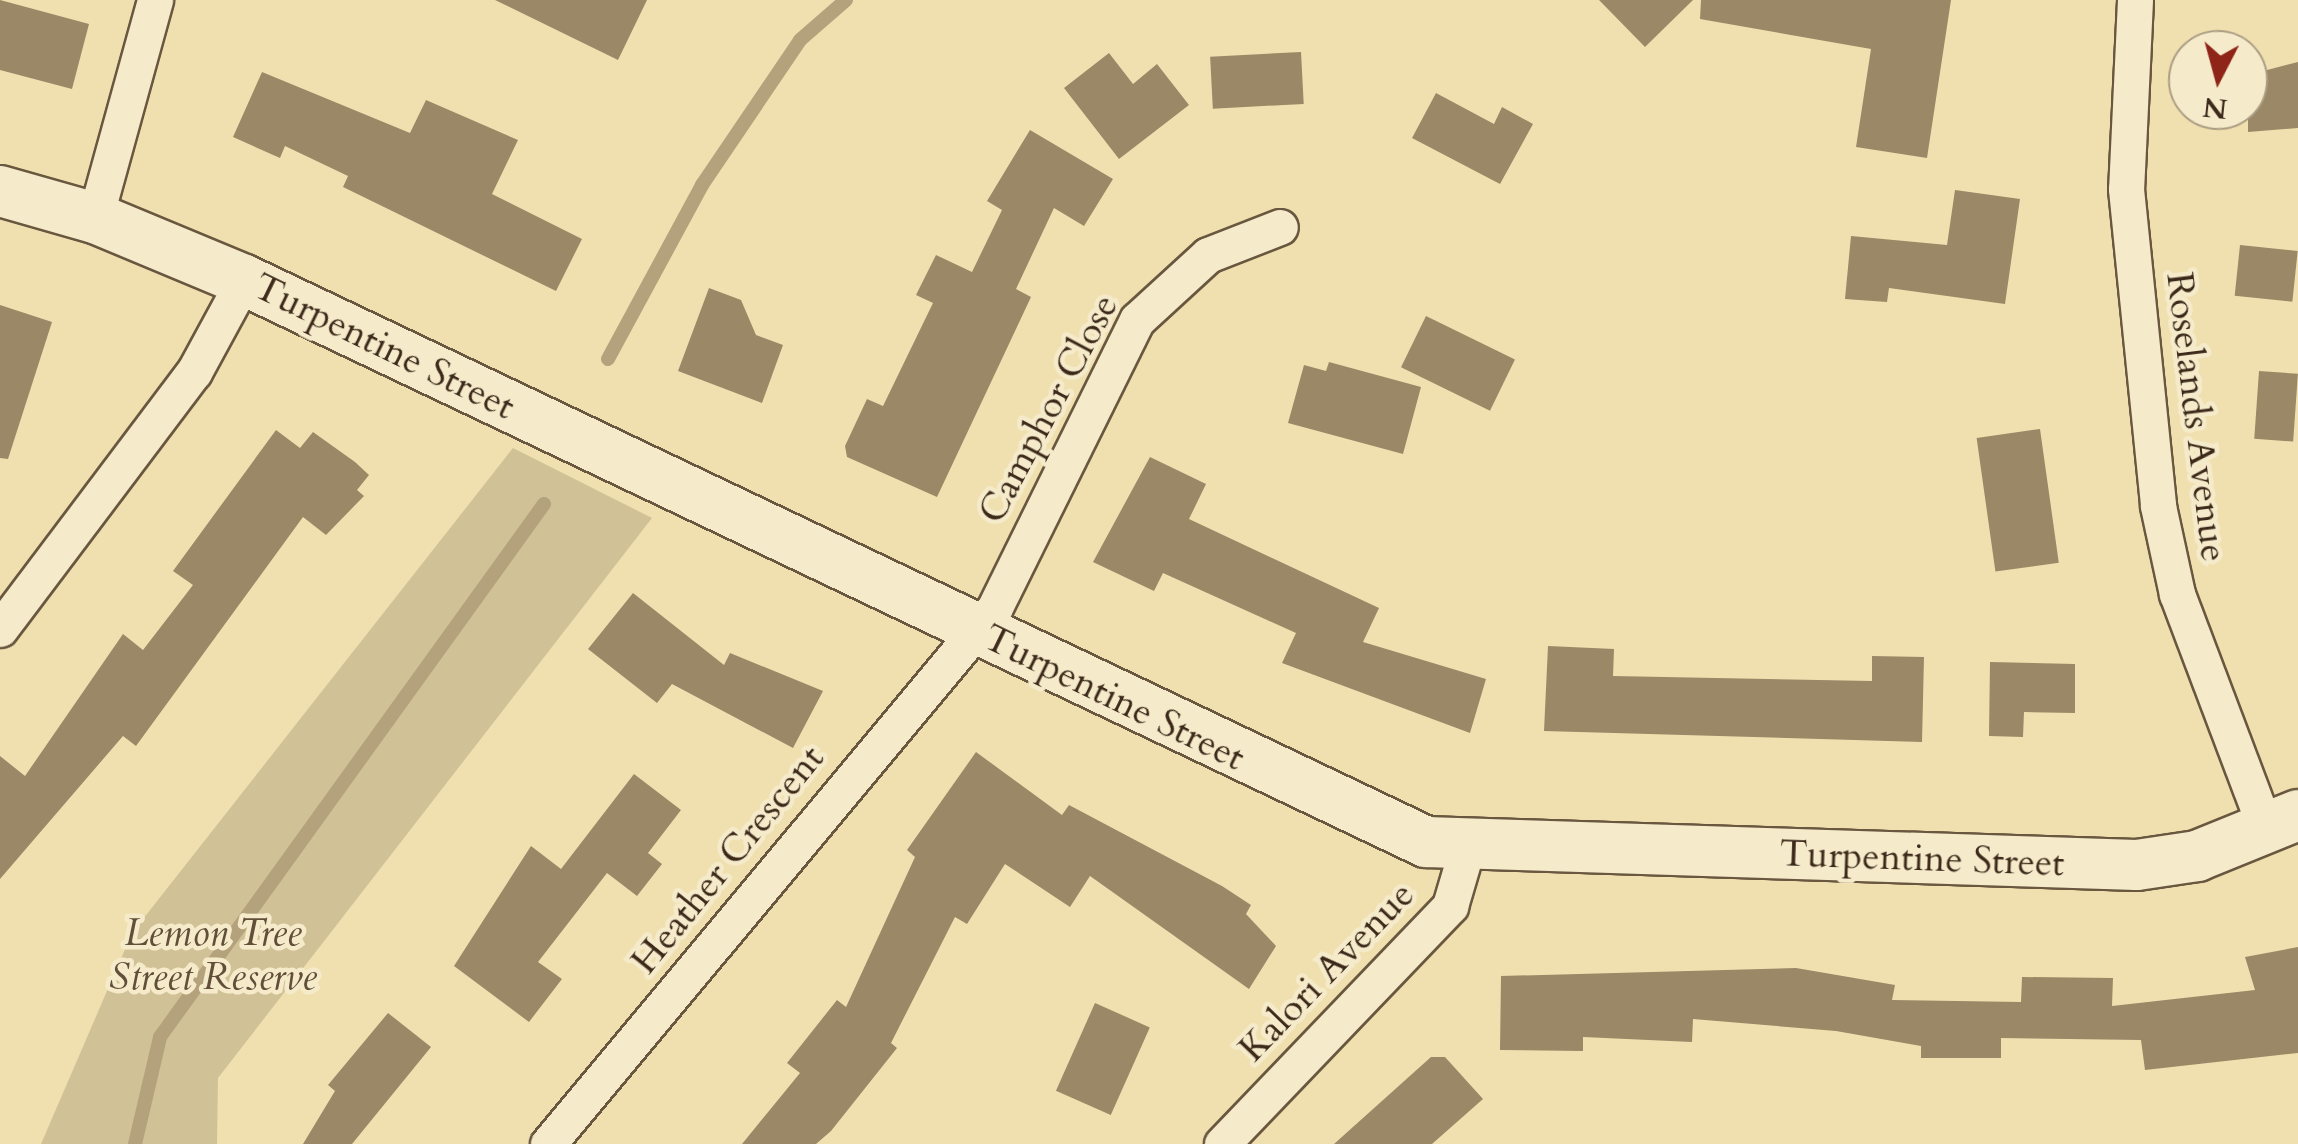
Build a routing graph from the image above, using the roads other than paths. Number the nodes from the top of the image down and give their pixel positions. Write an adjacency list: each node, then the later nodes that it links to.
1 (155, 0): 4 (street)
2 (2135, 0): 9 (street, Roselands Avenue)
3 (0, 192): 4 (street, Turpentine Street)
4 (95, 218): 6 (street, Turpentine Street)
5 (1280, 227): 8 (street, Camphor Close)
6 (244, 280): 7 (street); 8 (street, Turpentine Street)
7 (0, 630)
8 (973, 630): 10 (street, Turpentine Street); 11 (street, Heather Crescent)
9 (2282, 822): 10 (street, Turpentine Street)
10 (1468, 845): 12 (street, Kalori Avenue)
11 (548, 1144)
12 (1222, 1144)

